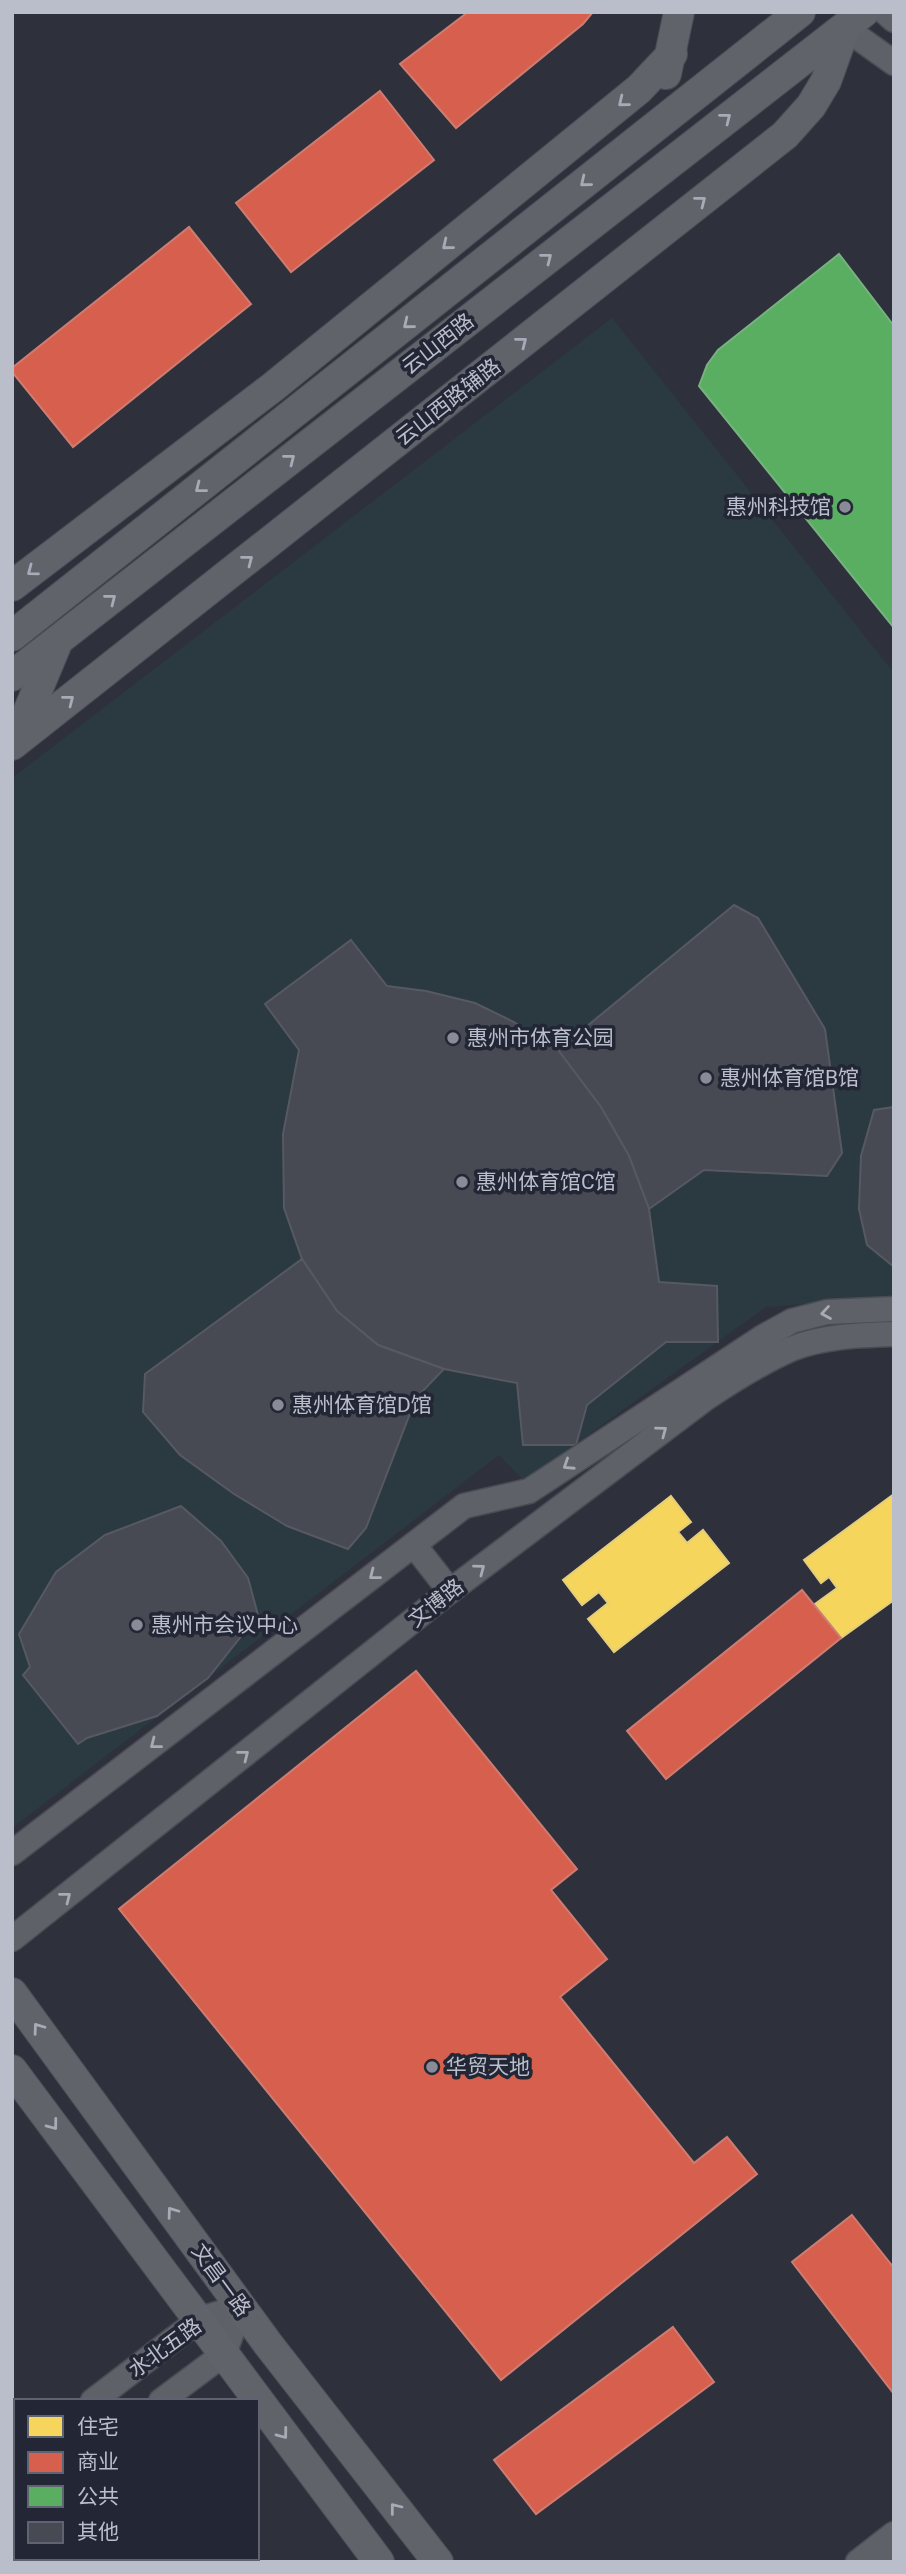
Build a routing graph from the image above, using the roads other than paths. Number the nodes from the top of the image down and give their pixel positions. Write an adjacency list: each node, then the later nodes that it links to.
1 (679, 12): 6 (main road)
2 (800, 12): 8 (main road, 云山西路)
3 (885, 12): 5 (street)
4 (845, 18): 7 (street); 15 (main road, 云山西路, one-way to 4); 17 (main road, 云山西路辅路, one-way to 4)
5 (894, 20)
6 (672, 54): 8 (main road); 10 (main road, one-way to 10)
7 (894, 63)
8 (638, 139): 9 (main road, 云山西路, one-way to 9)
9 (369, 355): 10 (main road); 12 (main road, 云山西路, one-way to 12)
10 (274, 387): 11 (main road)
11 (145, 485): 12 (main road); 13 (main road, one-way to 13)
12 (84, 580): 14 (main road, 云山西路)
13 (12, 586)
14 (12, 636)
15 (57, 641): 16 (main road, 云山西路); 17 (main road)
16 (12, 676)
17 (14, 743)
18 (894, 1309): 20 (street, one-way to 20)
19 (894, 1334): 21 (street, 文博路, one-way to 19)
20 (414, 1545): 21 (street); 22 (street, one-way to 22)
21 (450, 1591): 23 (street, 文博路, one-way to 21)
22 (12, 1853)
23 (12, 1939)
24 (12, 1993): 26 (main road, 文昌一路, one-way to 24)
25 (12, 2070): 27 (main road, 文昌一路, one-way to 27)
26 (241, 2307): 27 (street, 水北五路); 28 (street, 水北五路); 35 (main road, 文昌一路, one-way to 26)
27 (200, 2319): 28 (main road, 文昌一路); 29 (street, 水北五路)
28 (224, 2354): 30 (street, 水北五路); 31 (main road, 文昌一路, one-way to 31)
29 (96, 2399)
30 (164, 2399)
31 (258, 2399)
32 (259, 2401): 34 (main road, 文昌一路, one-way to 34)
33 (894, 2534): 36 (street)
34 (379, 2562)
35 (438, 2562)
36 (858, 2562)

